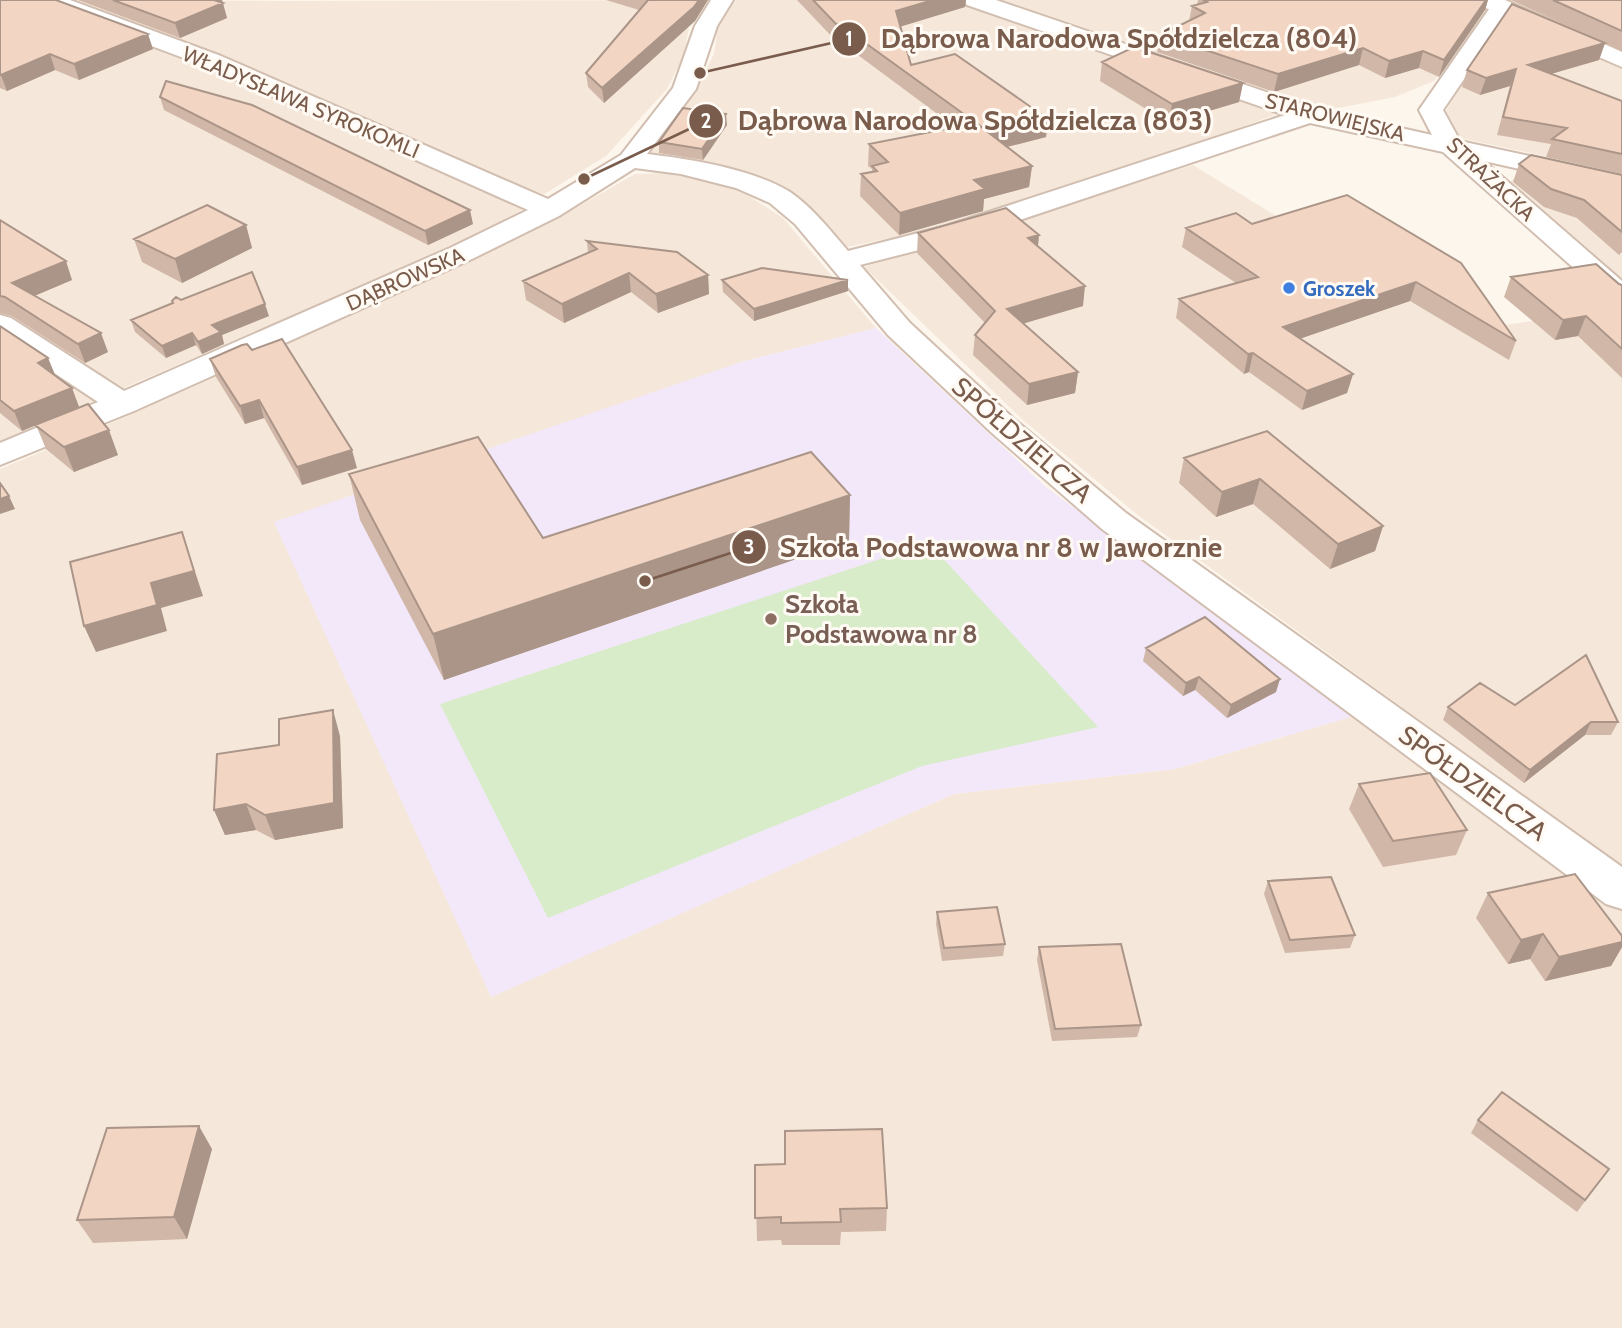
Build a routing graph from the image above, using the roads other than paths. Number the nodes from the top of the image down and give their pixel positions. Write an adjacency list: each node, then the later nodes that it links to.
1 (50, 0): 10 (street, WŁADYSŁAWA SYROKOMLI)
2 (722, 0): 8 (street, DĄBROWSKA)
3 (975, 0): 6 (street, STAROWIEJSKA)
4 (1495, 4): 5 (street); 7 (street, STRAŻACKA)
5 (1622, 60)
6 (1309, 115): 7 (street, STAROWIEJSKA); 11 (street)
7 (1449, 144): 9 (street, STAROWIEJSKA); 12 (street, STRAŻACKA)
8 (630, 160): 10 (street, DĄBROWSKA); 11 (street, SPÓŁDZIELCZA)
9 (1622, 184)
10 (550, 210): 14 (street, DĄBROWSKA)
11 (840, 261): 16 (street, SPÓŁDZIELCZA)
12 (1622, 296)
13 (0, 324): 14 (street)
14 (123, 404): 15 (street, DĄBROWSKA)
15 (0, 455)
16 (1622, 891)

